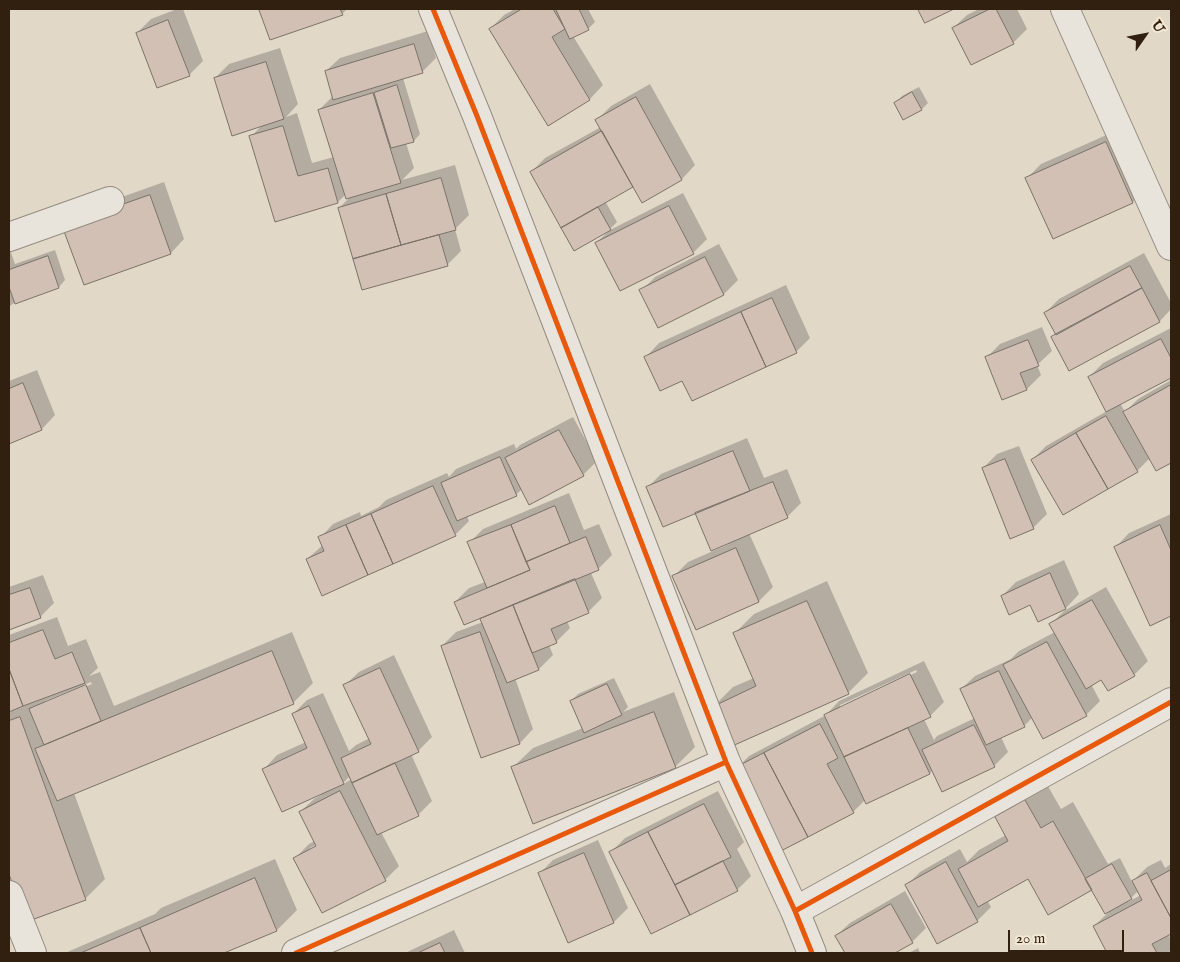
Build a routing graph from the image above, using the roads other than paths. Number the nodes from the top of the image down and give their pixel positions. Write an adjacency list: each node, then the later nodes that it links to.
1 (433, 9): 7 (street)
2 (1065, 9): 5 (street)
3 (110, 201): 4 (street)
4 (9, 237)
5 (1171, 246)
6 (1171, 702): 9 (street)
7 (726, 762): 9 (street); 11 (street)
8 (9, 895): 10 (street)
9 (795, 910): 12 (street)
10 (32, 953)
11 (296, 953)
12 (812, 953)

